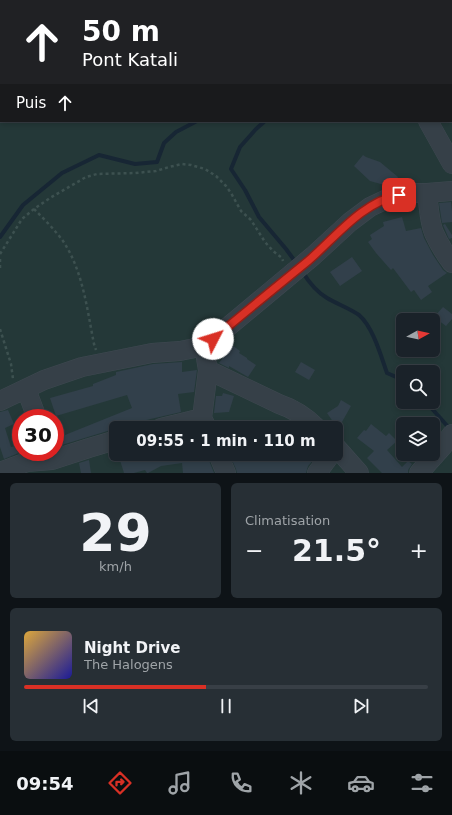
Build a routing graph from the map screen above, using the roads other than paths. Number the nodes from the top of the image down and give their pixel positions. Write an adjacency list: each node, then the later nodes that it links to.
1 (429, 122): 2 (street)
2 (452, 164)
3 (452, 191): 4 (street)
4 (427, 193): 5 (street); 6 (street)
5 (452, 263)
6 (205, 346): 7 (street); 8 (street)
7 (208, 370): 10 (street); 11 (street)
8 (14, 394): 9 (street)
9 (28, 409)
10 (205, 421)
11 (310, 421)
12 (447, 440): 22 (street)
13 (109, 442): 17 (street)
14 (343, 455): 21 (street)
15 (221, 461): 19 (street)
16 (326, 461): 20 (street)
17 (53, 462): 18 (street)
18 (0, 472)
19 (226, 473)
20 (317, 473)
21 (360, 473)
22 (419, 473)

